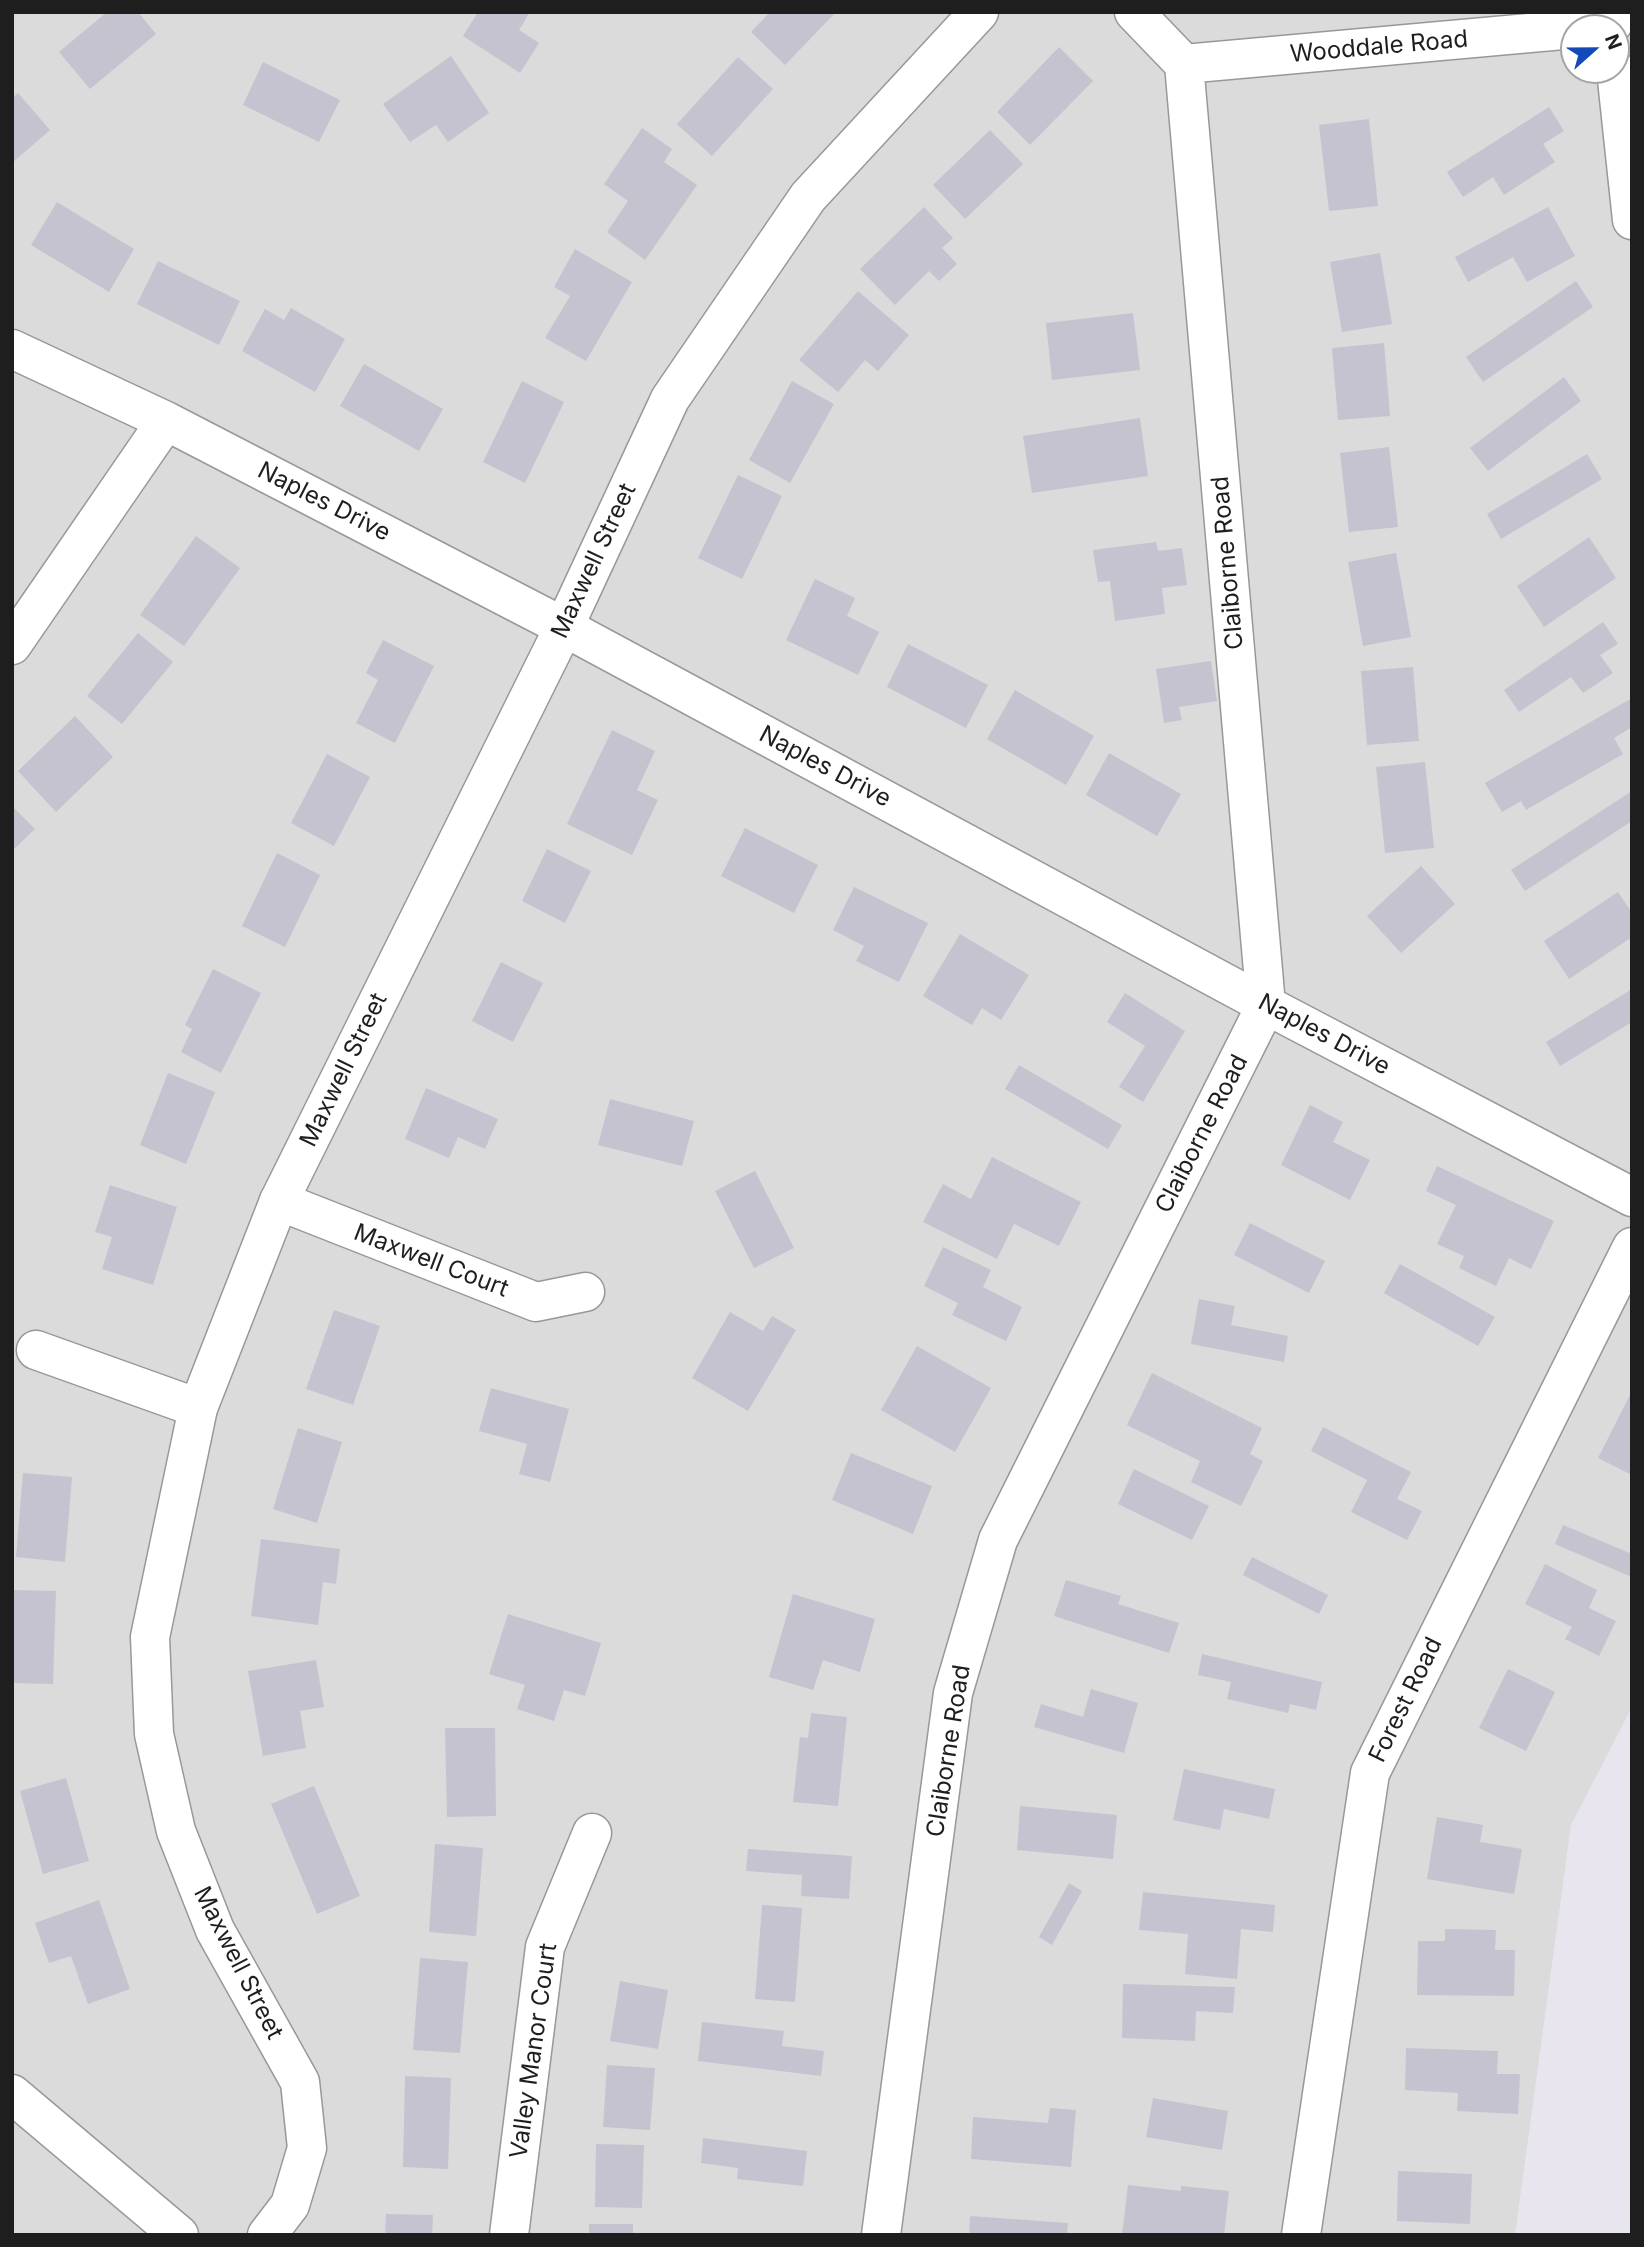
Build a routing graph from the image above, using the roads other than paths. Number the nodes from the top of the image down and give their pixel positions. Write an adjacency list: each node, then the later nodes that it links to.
1 (979, 12): 9 (street, Maxwell Street)
2 (1134, 12): 4 (street)
3 (1560, 30): 4 (street, Wooddale Road)
4 (1184, 64): 11 (street, Claiborne Road)
5 (1617, 84): 6 (street)
6 (1632, 220)
7 (12, 349): 8 (street, Naples Drive)
8 (166, 421): 9 (street, Naples Drive); 10 (street)
9 (565, 627): 11 (street, Naples Drive); 13 (street, Maxwell Street)
10 (12, 645)
11 (1266, 1005): 12 (street, Naples Drive); 23 (street, Claiborne Road)
12 (1632, 1197)
13 (279, 1201): 15 (street, Maxwell Court); 17 (street, Maxwell Street)
14 (1632, 1247): 24 (street, Forest Road)
15 (585, 1292)
16 (36, 1350): 17 (street)
17 (198, 1408): 21 (street, Maxwell Street)
18 (592, 1833): 22 (street, Valley Manor Court)
19 (12, 2094): 20 (street)
20 (179, 2235)
21 (267, 2235)
22 (509, 2235)
23 (881, 2235)
24 (1301, 2235)

